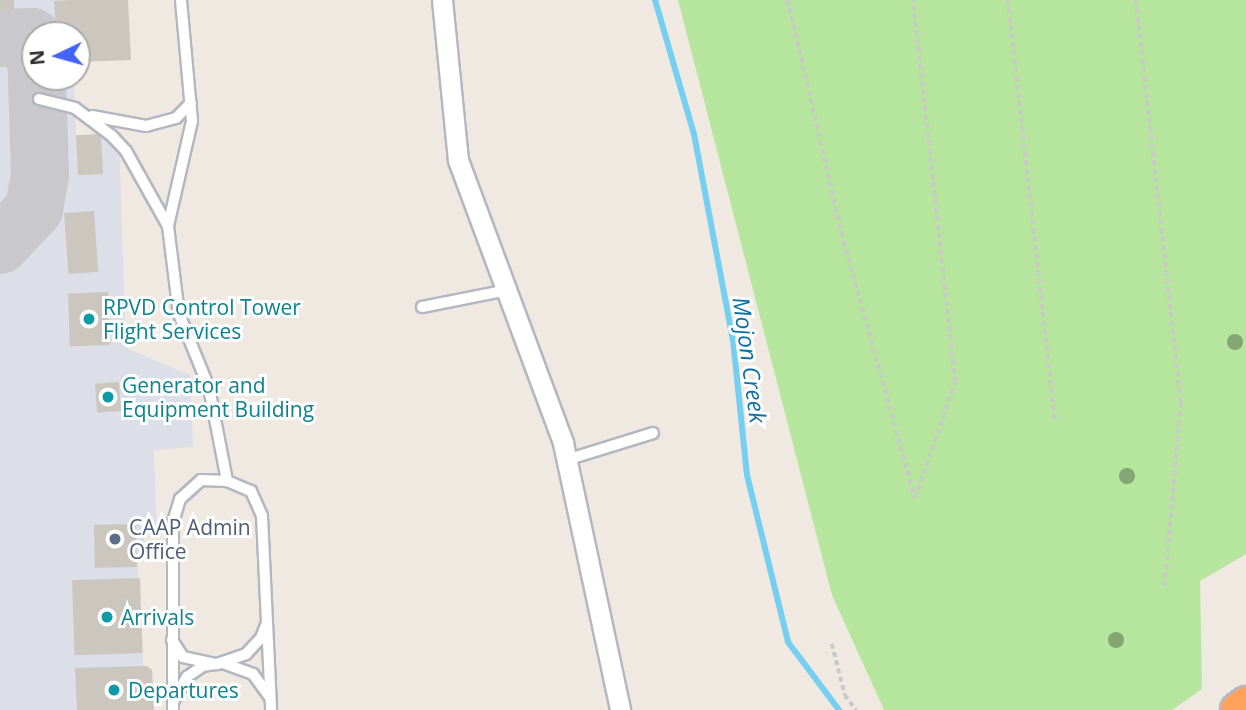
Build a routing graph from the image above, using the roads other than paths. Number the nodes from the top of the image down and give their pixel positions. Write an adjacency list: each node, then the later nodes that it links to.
1 (181, 0): 4 (lane)
2 (442, 0): 7 (street)
3 (39, 99): 5 (lane)
4 (191, 103): 5 (lane); 6 (lane)
5 (82, 113): 6 (lane)
6 (168, 226): 11 (lane)
7 (503, 290): 8 (lane); 10 (street)
8 (422, 307)
9 (653, 433): 10 (lane)
10 (566, 460): 19 (street)
11 (227, 481): 12 (lane); 13 (lane)
12 (268, 618): 14 (lane); 15 (lane)
13 (172, 640): 14 (lane); 17 (lane)
14 (217, 664): 15 (lane); 17 (lane)
15 (271, 697): 18 (lane)
16 (1246, 704): 20 (highway)
17 (173, 706)
18 (271, 710)
19 (620, 710)
20 (1238, 710)

